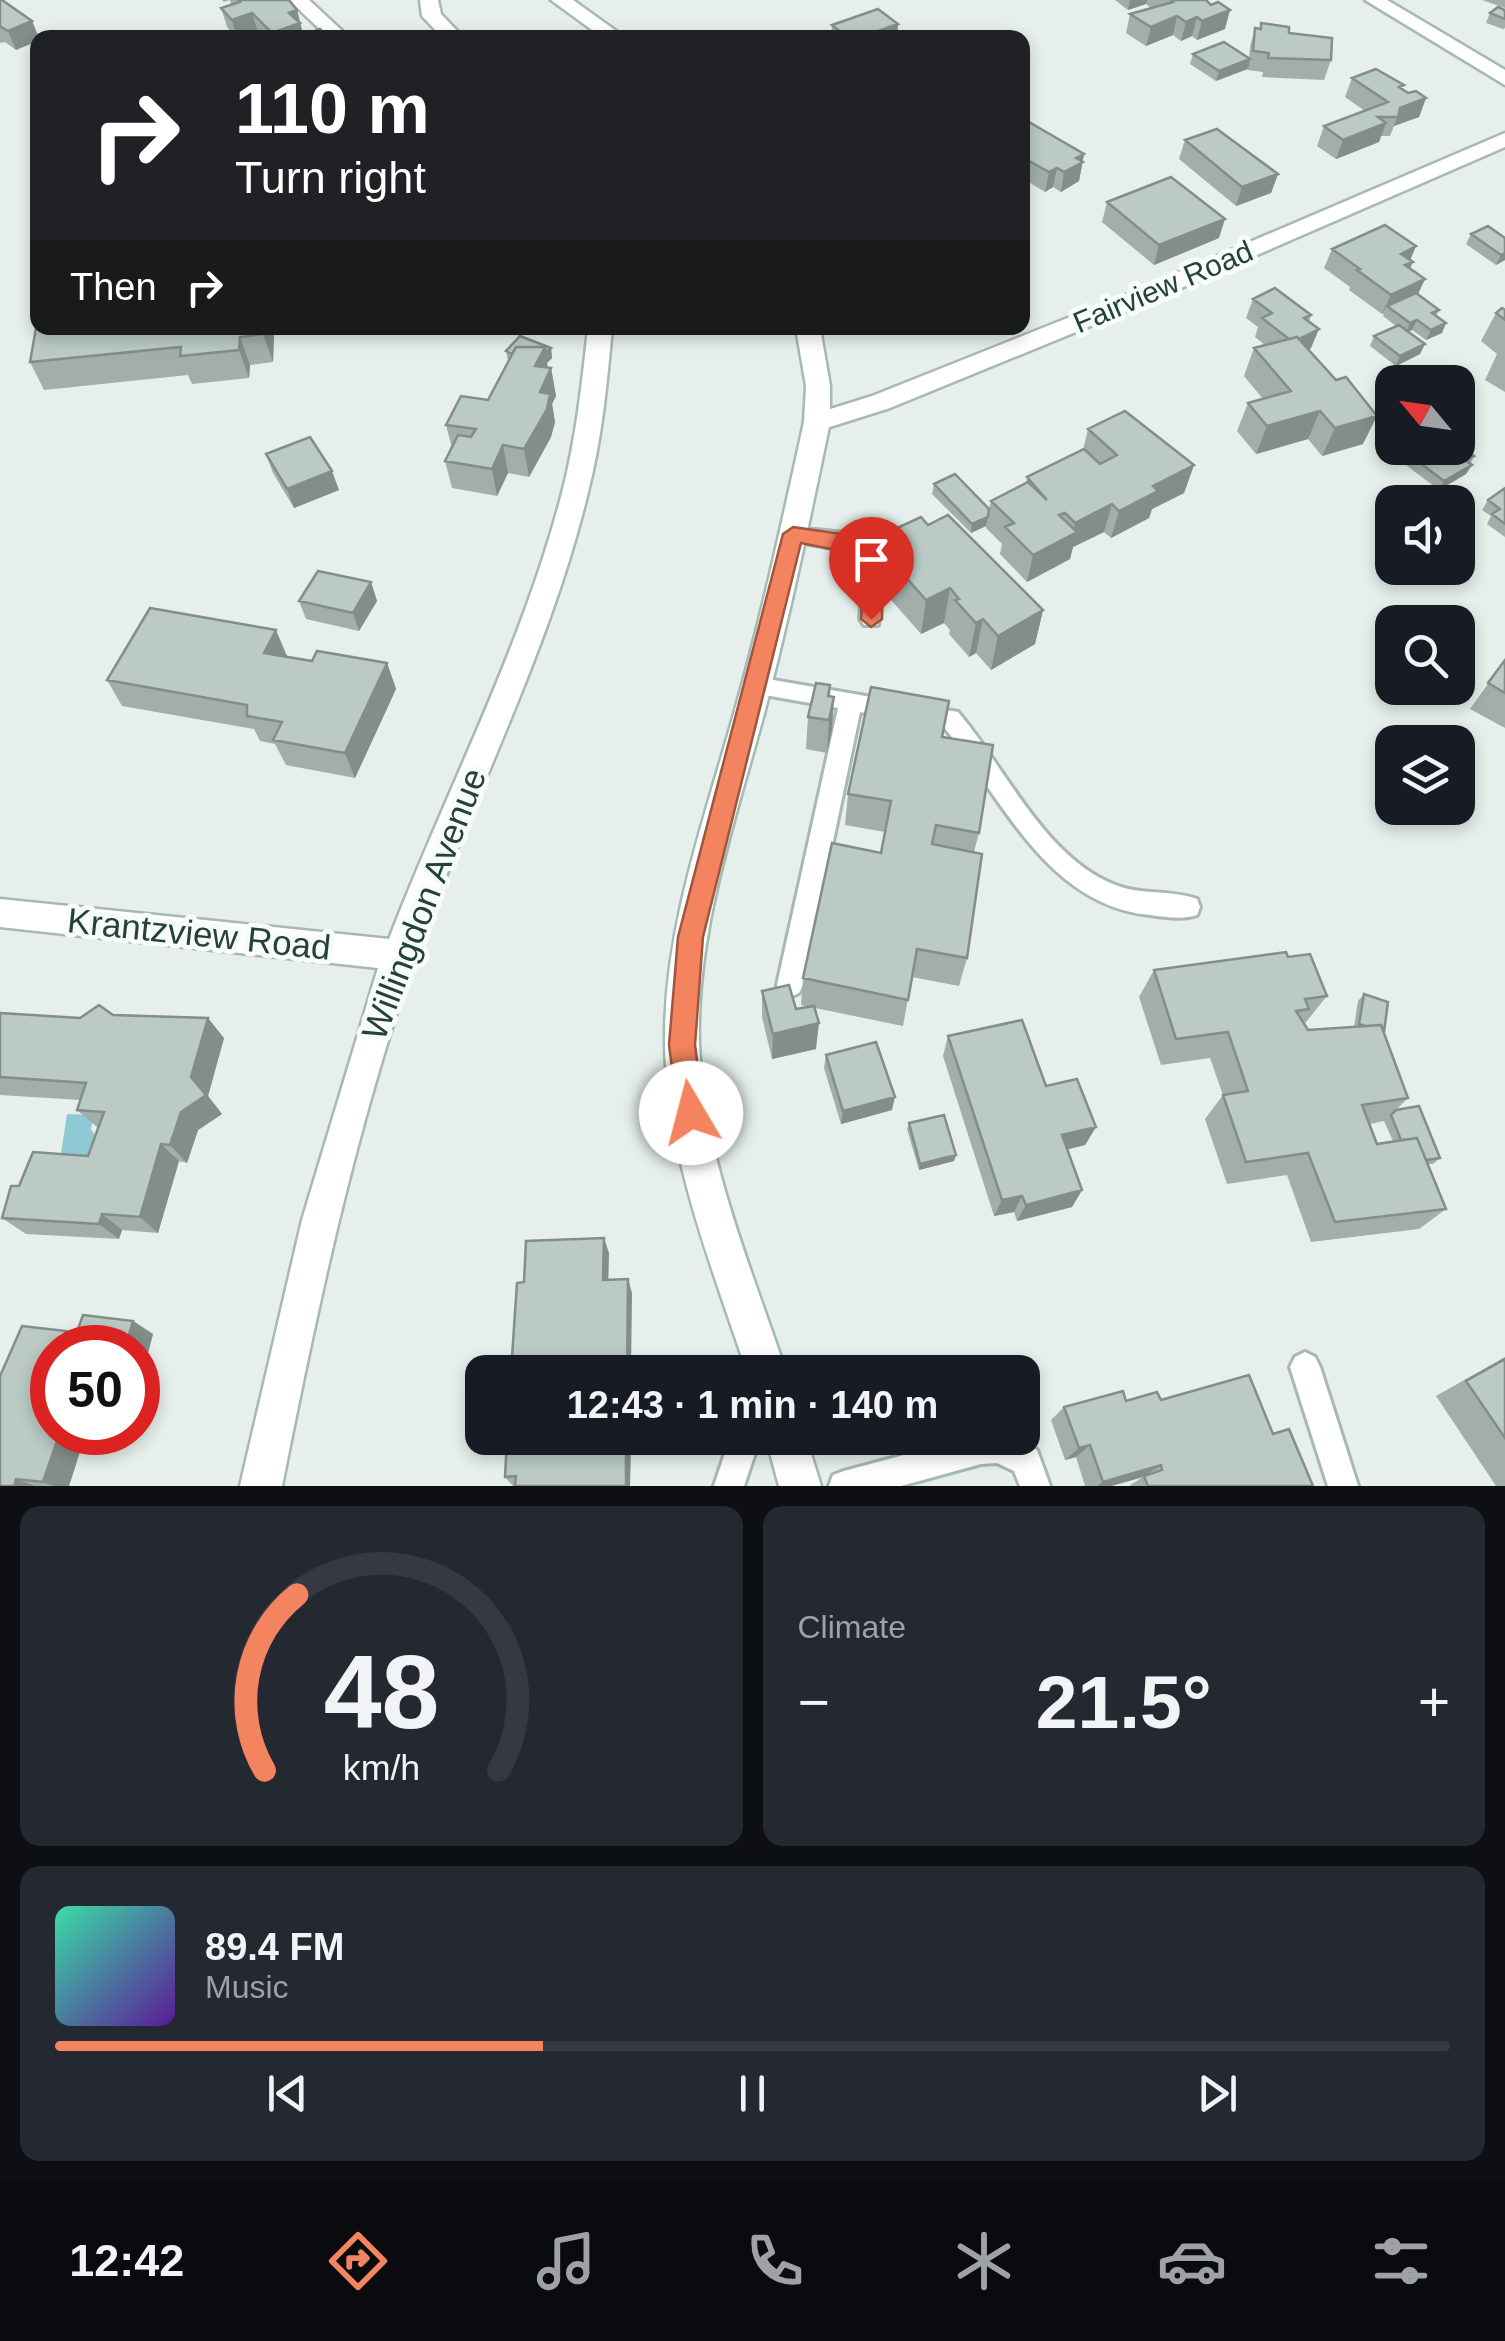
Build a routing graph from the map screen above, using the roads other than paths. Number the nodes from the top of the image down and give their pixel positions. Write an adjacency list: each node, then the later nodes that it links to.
1 (298, 0): 5 (street)
2 (429, 0): 6 (street)
3 (560, 0): 7 (street)
4 (1374, 0): 8 (street)
5 (332, 30)
6 (446, 30)
7 (605, 30)
8 (1505, 79)
9 (1505, 140): 12 (street, Fairview Road)
10 (600, 335): 19 (street, Willingdon Avenue)
11 (809, 335): 12 (street)
12 (817, 422): 13 (street)
13 (793, 534): 14 (lane); 15 (street)
14 (871, 619)
15 (756, 686): 16 (lane); 21 (street)
16 (851, 700): 17 (lane); 20 (lane)
17 (1188, 907)
18 (0, 913): 19 (street, Krantzview Road)
19 (399, 955): 25 (street, Willingdon Avenue)
20 (790, 986)
21 (761, 1355)
22 (1305, 1368): 30 (lane)
23 (739, 1455): 26 (lane)
24 (791, 1455): 27 (street)
25 (260, 1486)
26 (729, 1486)
27 (800, 1486)
28 (844, 1486): 29 (lane)
29 (1035, 1486)
30 (1343, 1486)

